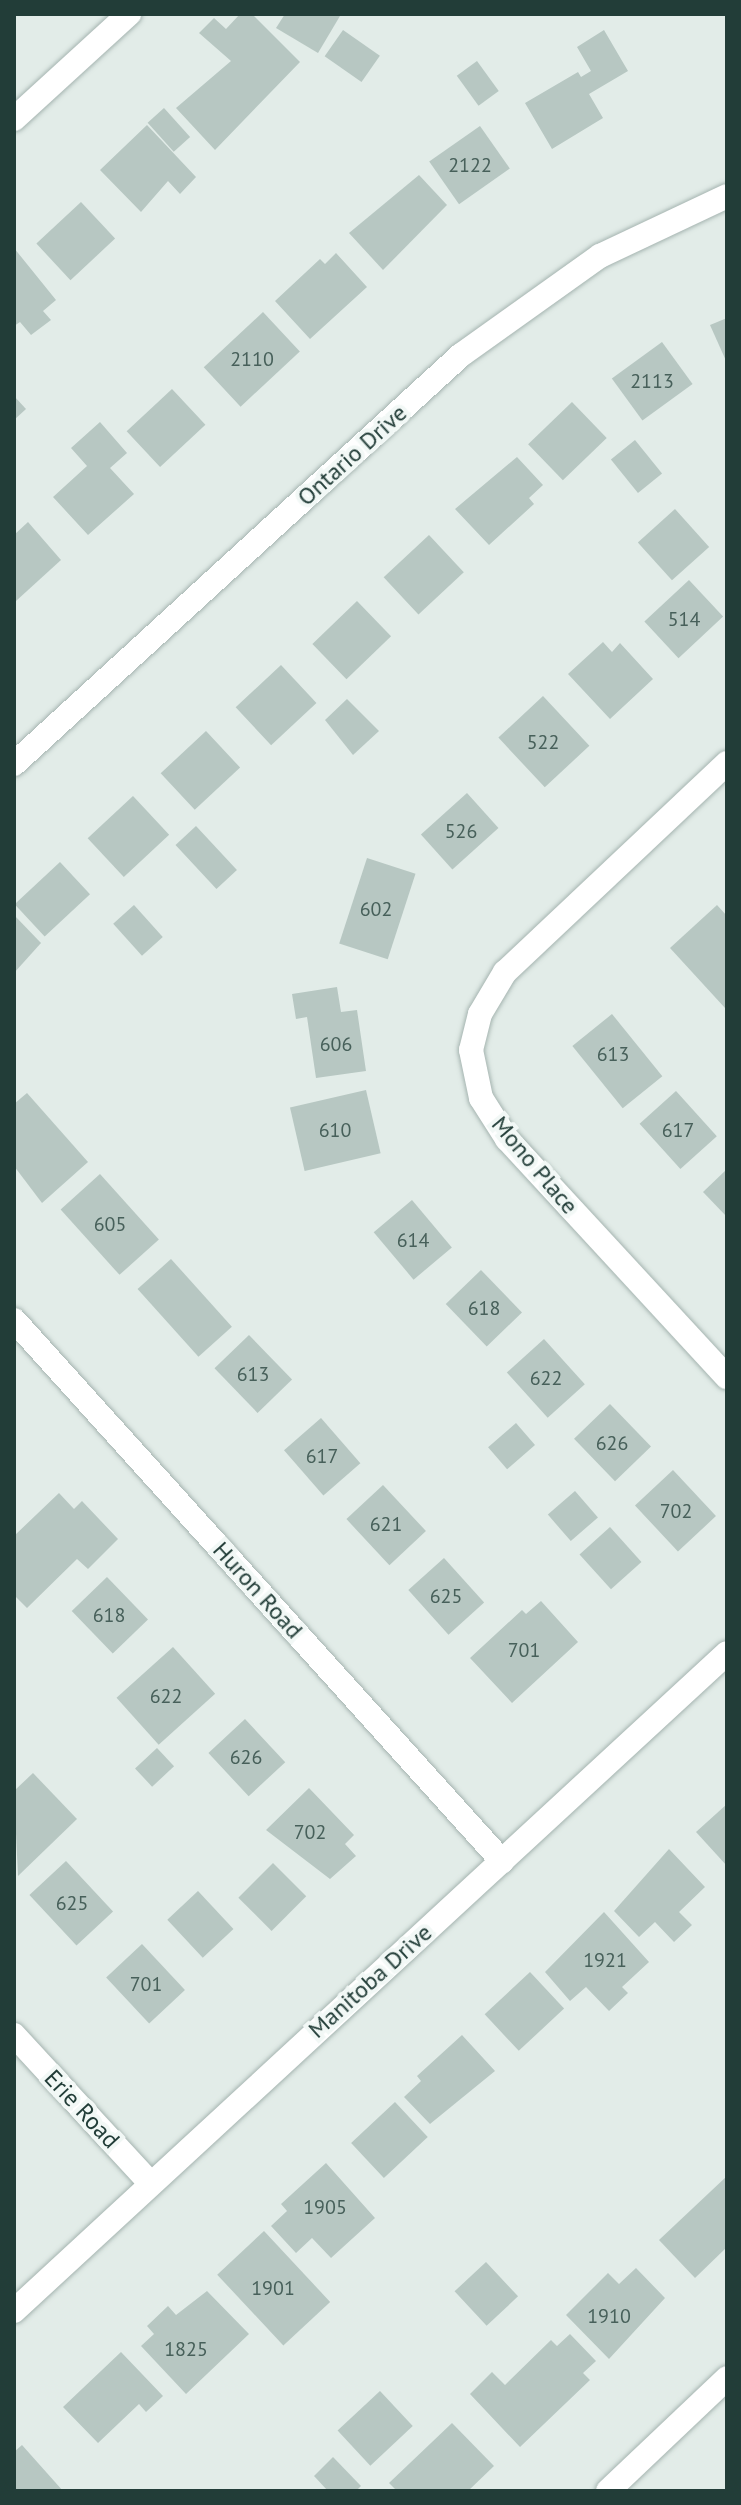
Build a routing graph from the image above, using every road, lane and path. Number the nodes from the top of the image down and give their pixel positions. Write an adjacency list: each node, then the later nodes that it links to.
1 (129, 14): 2 (street)
2 (14, 119)
3 (727, 196): 5 (street, Ontario Drive)
4 (727, 763): 7 (street, Mono Place)
5 (14, 764)
6 (14, 1320): 9 (street, Huron Road)
7 (727, 1377)
8 (727, 1653): 9 (street, Manitoba Drive)
9 (502, 1861): 11 (street, Manitoba Drive)
10 (14, 2035): 11 (street, Erie Road)
11 (149, 2182): 12 (street, Manitoba Drive)
12 (14, 2311)
13 (723, 2391): 14 (street)
14 (608, 2491)

